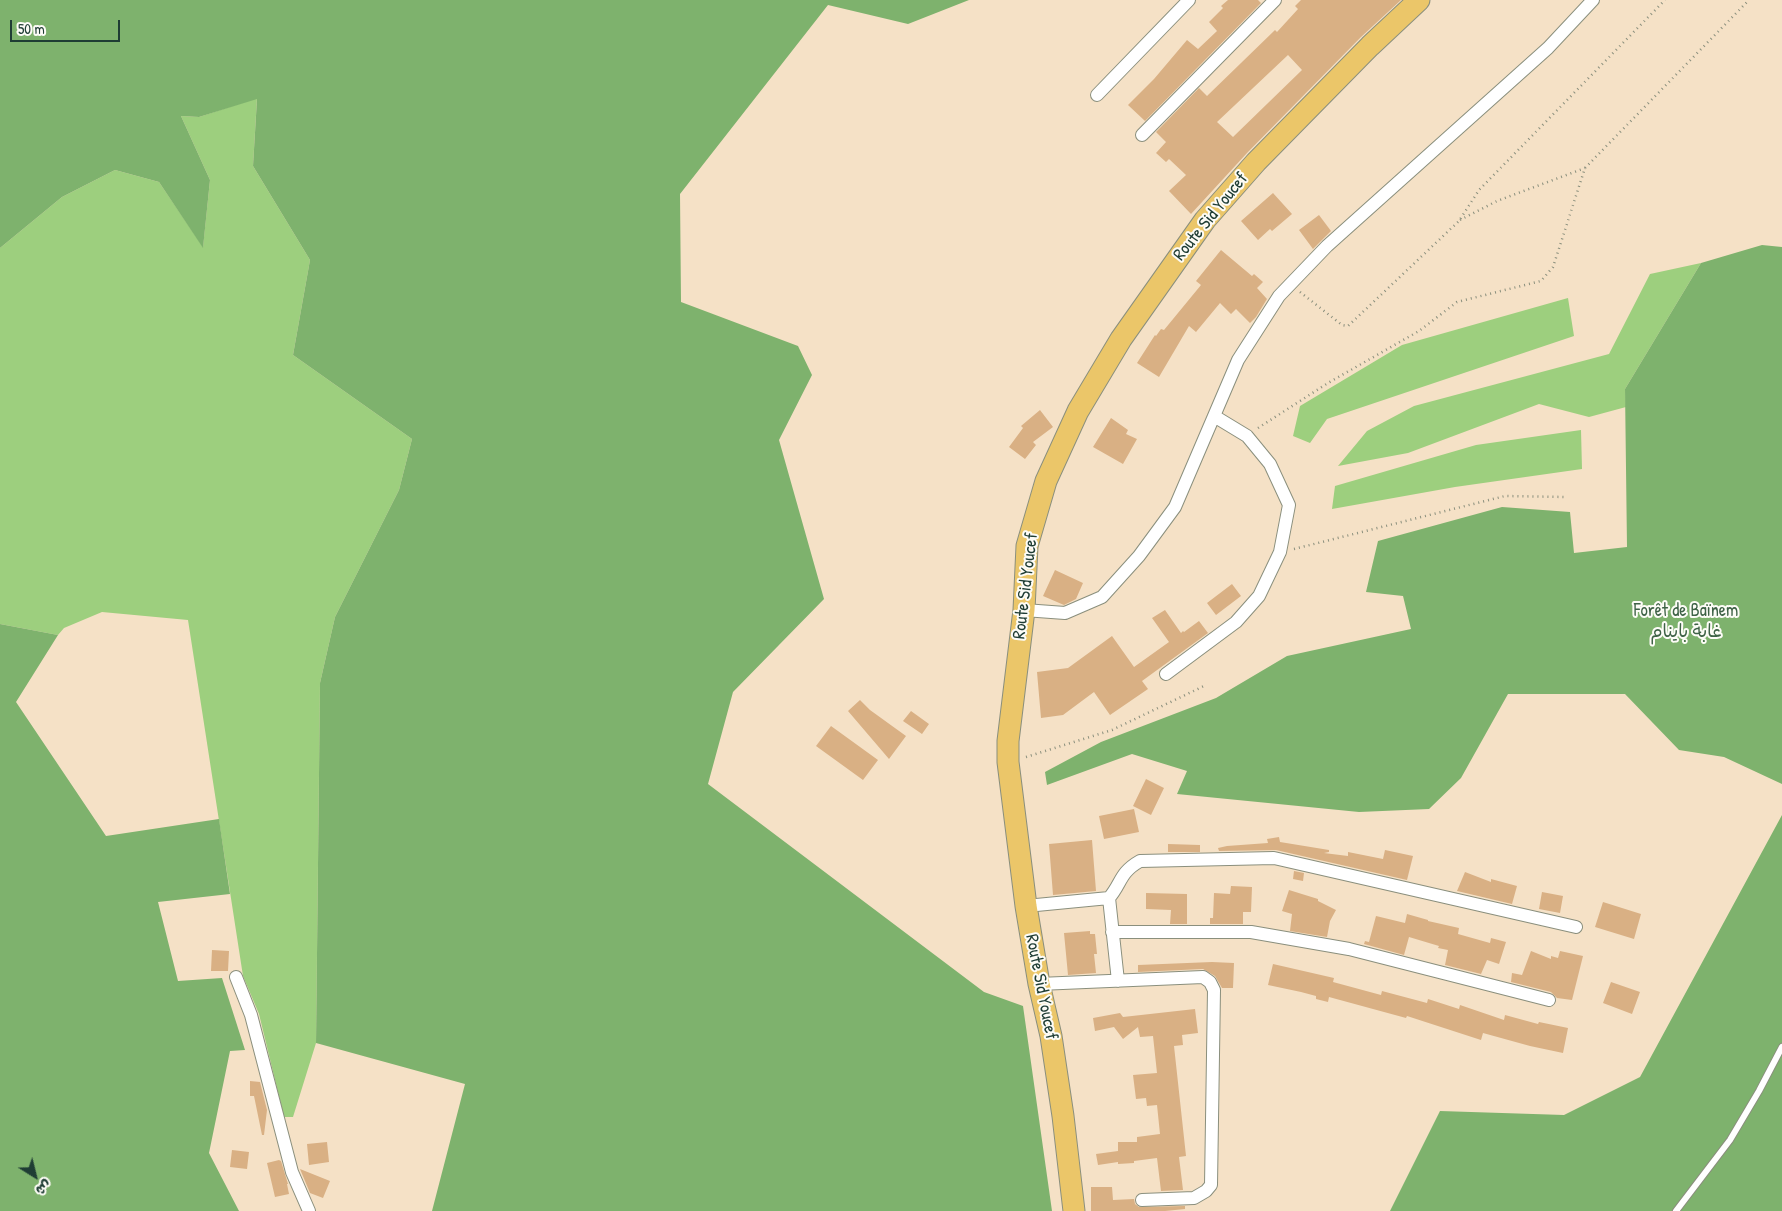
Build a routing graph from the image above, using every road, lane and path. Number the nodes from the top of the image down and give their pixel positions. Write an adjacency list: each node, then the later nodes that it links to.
1 (1189, 0): 7 (street)
2 (1275, 0): 8 (street)
3 (1593, 0): 11 (street)
4 (1665, 0): 10 (path)
5 (1749, 0): 9 (path)
6 (1414, 2): 16 (main road, Route Sid Youcef)
7 (1097, 95)
8 (1142, 135)
9 (1585, 168): 10 (path); 13 (path)
10 (1459, 221): 11 (path)
11 (1290, 284): 12 (street)
12 (1214, 416): 13 (street); 16 (street)
13 (1247, 436): 15 (street)
14 (1565, 497): 15 (path)
15 (1280, 552): 17 (street)
16 (1024, 610): 19 (main road, Route Sid Youcef)
17 (1166, 674)
18 (1204, 686): 19 (path)
19 (1008, 762): 21 (main road, Route Sid Youcef)
20 (1109, 898): 21 (street); 22 (street); 23 (street)
21 (1026, 906): 26 (main road, Route Sid Youcef)
22 (1576, 927)
23 (1112, 932): 25 (street); 27 (street)
24 (236, 977): 30 (street)
25 (1118, 981): 26 (street); 29 (street)
26 (1039, 984): 31 (main road, Route Sid Youcef)
27 (1549, 1000)
28 (1782, 1047): 32 (lane)
29 (1142, 1200)
30 (309, 1211)
31 (1074, 1211)
32 (1676, 1211)

